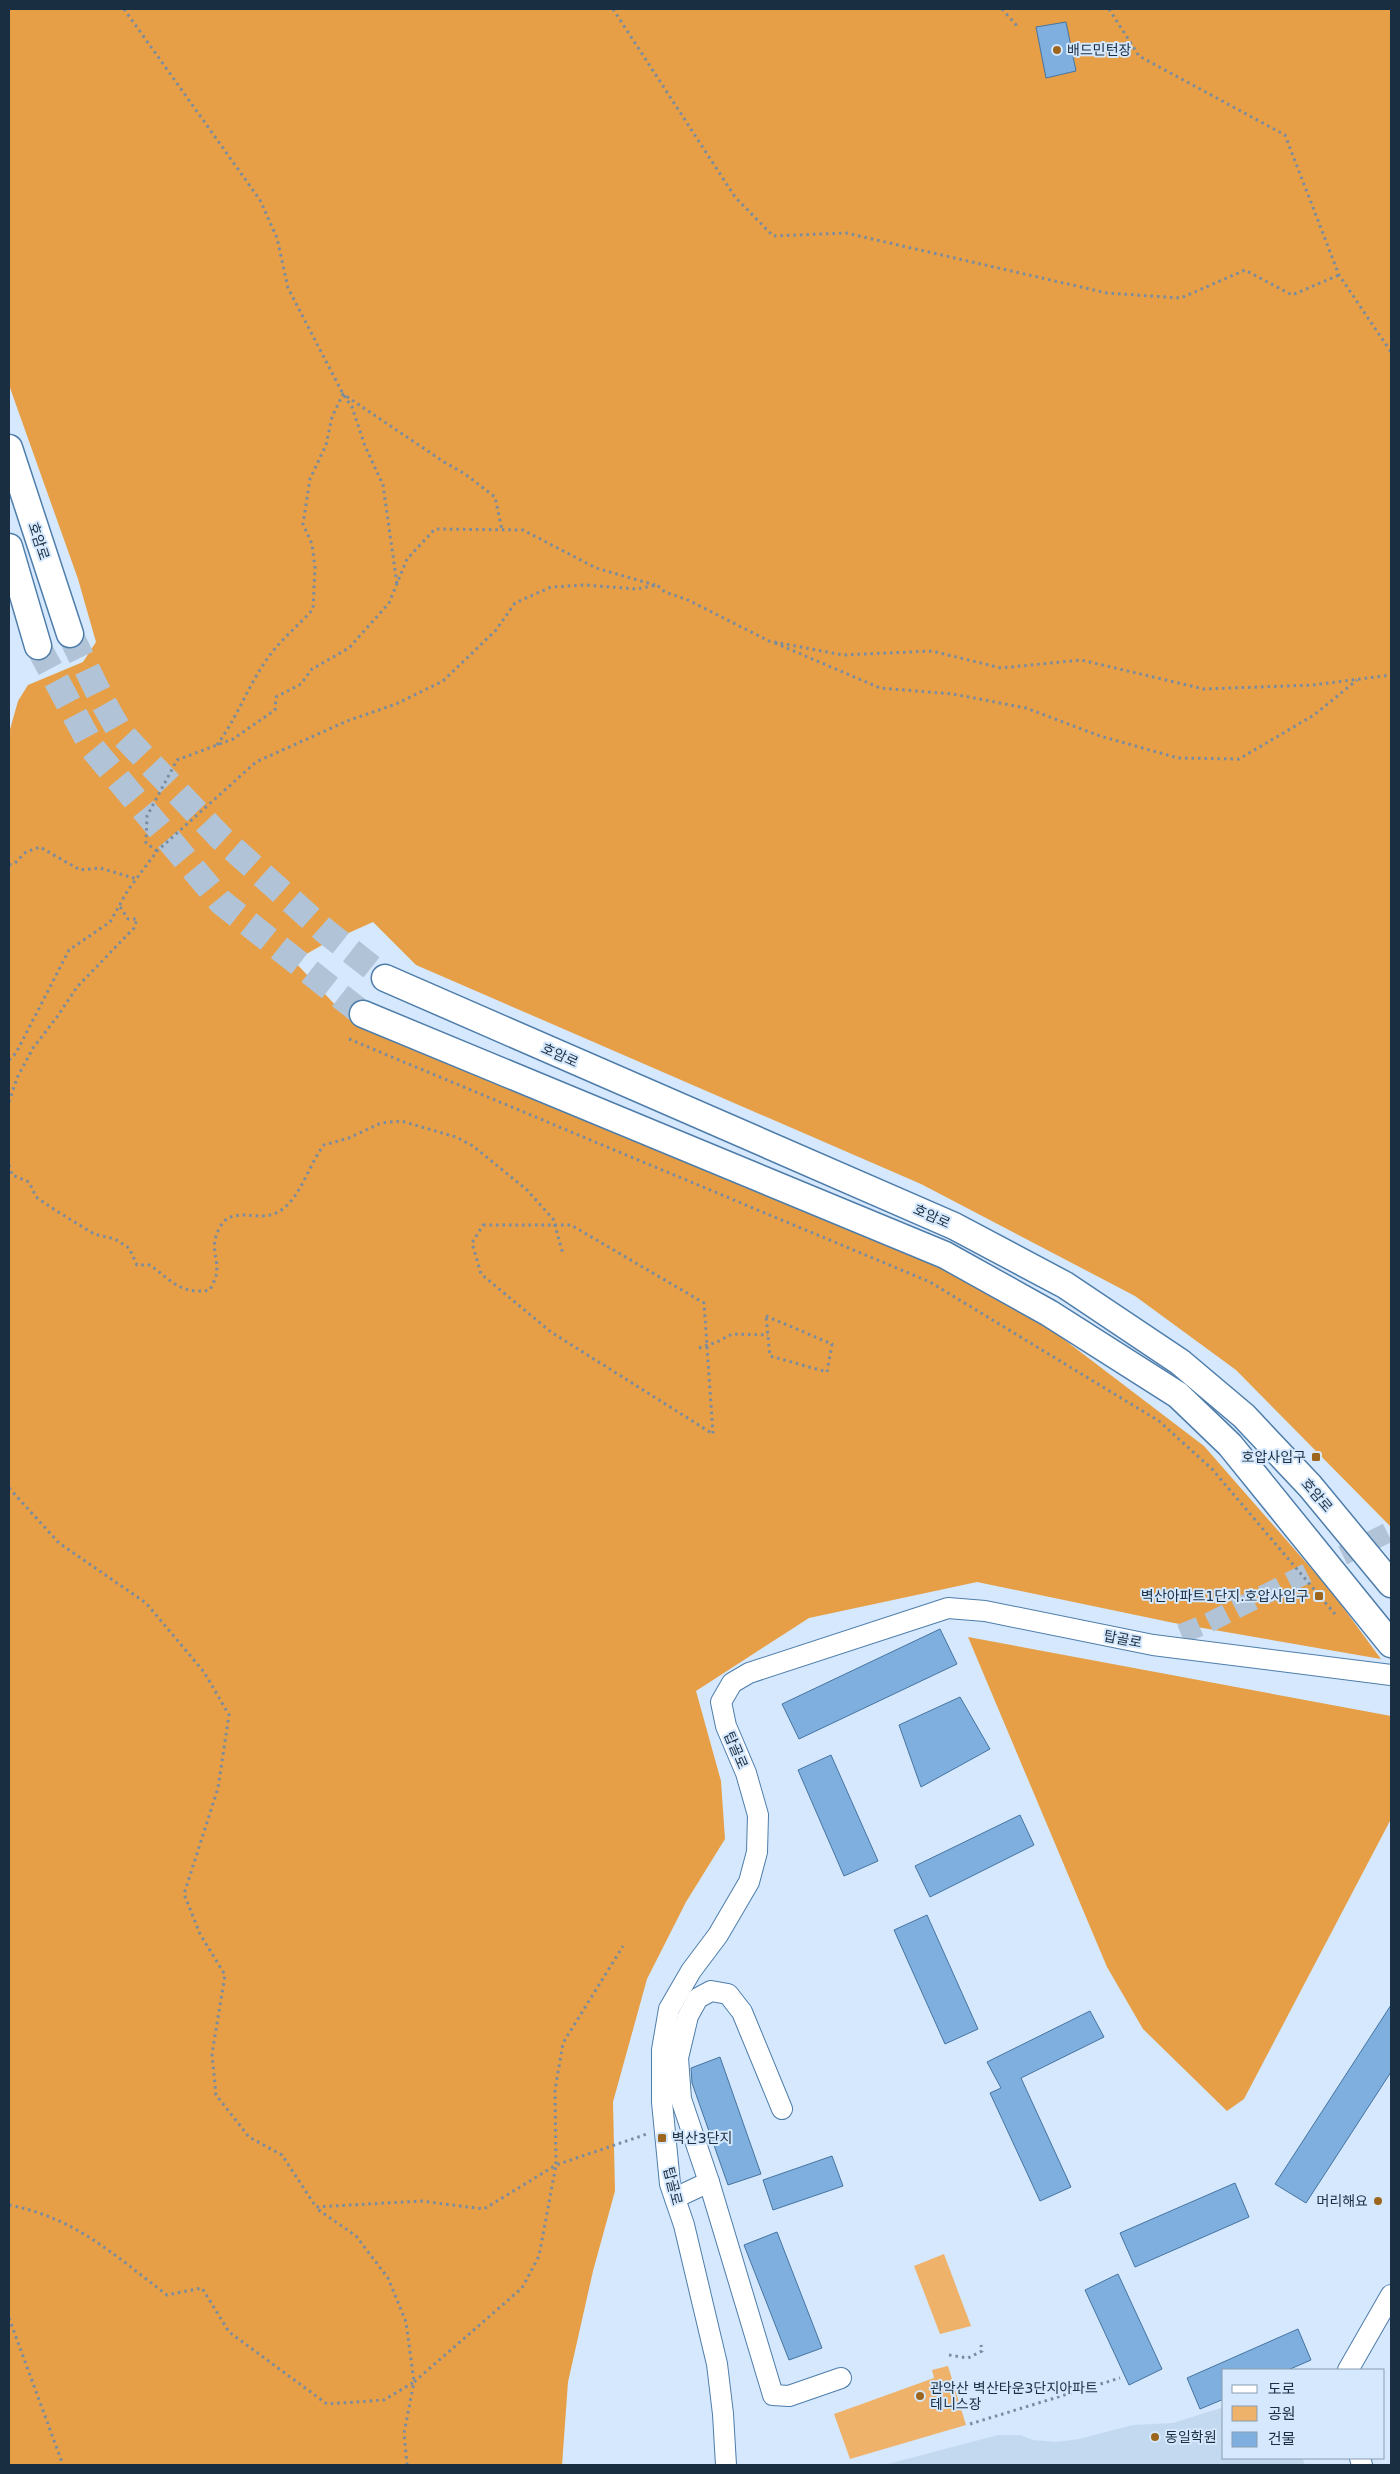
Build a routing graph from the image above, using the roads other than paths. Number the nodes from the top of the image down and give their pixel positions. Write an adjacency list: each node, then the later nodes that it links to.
1 (9, 448): 3 (main road, 호암로)
2 (9, 547): 4 (main road)
3 (70, 634)
4 (38, 646)
5 (385, 978): 7 (main road, 호암로)
6 (363, 1014): 9 (main road)
7 (1391, 1584)
8 (1181, 1634): 10 (street)
9 (1391, 1644)
10 (1153, 1645): 11 (street, 탑골로); 14 (street, 탑골로)
11 (1391, 1675)
12 (782, 2109): 13 (street)
13 (709, 2182): 14 (street); 17 (street)
14 (675, 2198): 18 (street, 탑골로)
15 (1391, 2295): 16 (street)
16 (1349, 2369)
17 (841, 2378)
18 (726, 2465)

